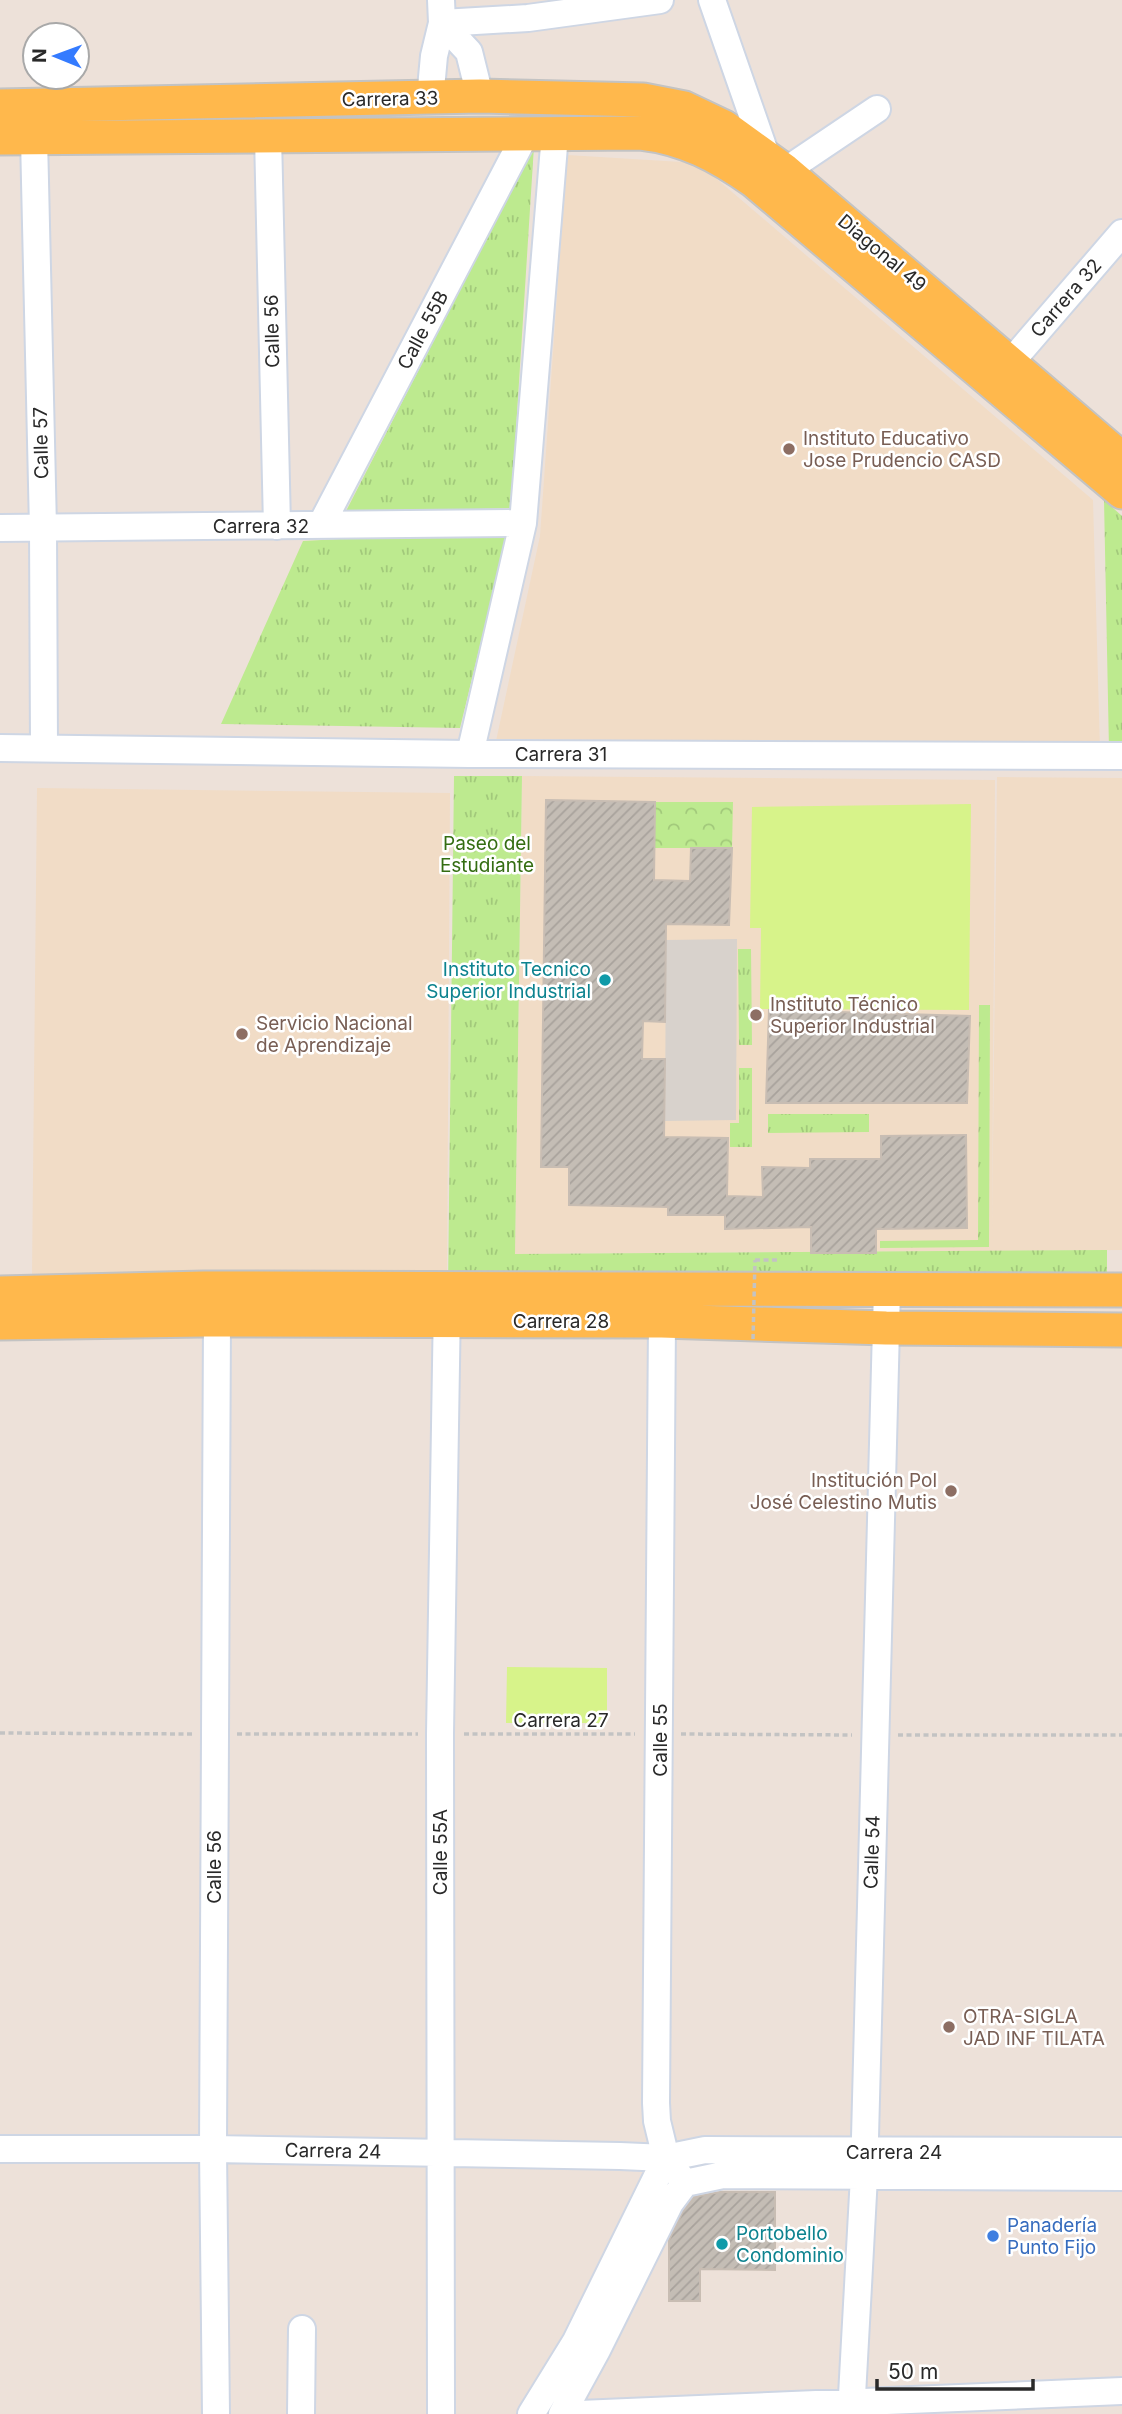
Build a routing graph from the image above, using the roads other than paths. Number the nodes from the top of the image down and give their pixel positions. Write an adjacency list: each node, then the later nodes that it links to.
1 (660, 0): 3 (street)
2 (712, 0): 15 (street)
3 (441, 11): 4 (street); 6 (street)
4 (480, 96): 5 (main road, Carrera 33); 6 (main road, Carrera 33); 10 (main road)
5 (531, 98): 9 (main road); 15 (main road, Carrera 33)
6 (430, 99): 7 (main road, Carrera 33)
7 (0, 106)
8 (877, 109): 15 (street)
9 (540, 134): 10 (main road, Carrera 33); 14 (main road, Carrera 33); 20 (street); 21 (street, Calle 55B)
10 (478, 135): 11 (main road, Carrera 33)
11 (268, 136): 13 (main road, Carrera 33); 22 (street, Calle 56)
12 (0, 138): 13 (main road, Carrera 33)
13 (34, 138): 24 (street, Calle 57)
14 (725, 161): 19 (main road, Diagonal 49)
15 (775, 163): 17 (main road, Diagonal 49)
16 (1122, 233): 17 (street, Carrera 32)
17 (1010, 363): 18 (main road, Diagonal 49)
18 (1122, 459)
19 (1122, 492)
20 (523, 523): 21 (street, Carrera 32); 27 (street)
21 (321, 525): 22 (street, Carrera 32)
22 (277, 526): 24 (street, Carrera 32)
23 (0, 528): 24 (street, Carrera 32)
24 (43, 528): 26 (street, Calle 57)
25 (0, 748): 26 (street, Carrera 31)
26 (44, 748): 27 (street, Carrera 31)
27 (470, 754): 28 (street, Carrera 31)
28 (1122, 756)
29 (448, 1289): 30 (main road, Carrera 28); 32 (main road, Carrera 28); 35 (street, Calle 55A)
30 (887, 1289): 31 (main road, Carrera 28); 37 (street, Calle 54)
31 (1122, 1290)
32 (0, 1293)
33 (217, 1320): 35 (main road, Carrera 28); 36 (main road, Carrera 28); 40 (street, Calle 56)
34 (662, 1321): 35 (main road, Carrera 28); 37 (main road, Carrera 28); 43 (street, Calle 55)
35 (447, 1322): 42 (street, Calle 55A)
36 (0, 1323)
37 (886, 1328): 38 (main road, Carrera 28); 44 (street, Calle 54)
38 (1122, 1330)
39 (0, 2149): 40 (street, Carrera 24)
40 (212, 2149): 42 (street, Carrera 24); 50 (street, Calle 56)
41 (1122, 2151): 44 (street, Carrera 24)
42 (439, 2152): 43 (street, Carrera 24); 52 (street, Calle 55A)
43 (666, 2158): 44 (street, Carrera 24); 46 (street); 53 (street)
44 (864, 2164): 45 (street, Carrera 24); 46 (street, Carrera 24); 49 (street, Calle 54)
45 (1122, 2176)
46 (685, 2183): 54 (street)
47 (302, 2329): 51 (street)
48 (1122, 2391): 49 (street)
49 (852, 2409): 55 (street)
50 (216, 2414)
51 (301, 2414)
52 (441, 2414)
53 (531, 2414)
54 (562, 2414)
55 (580, 2414)

